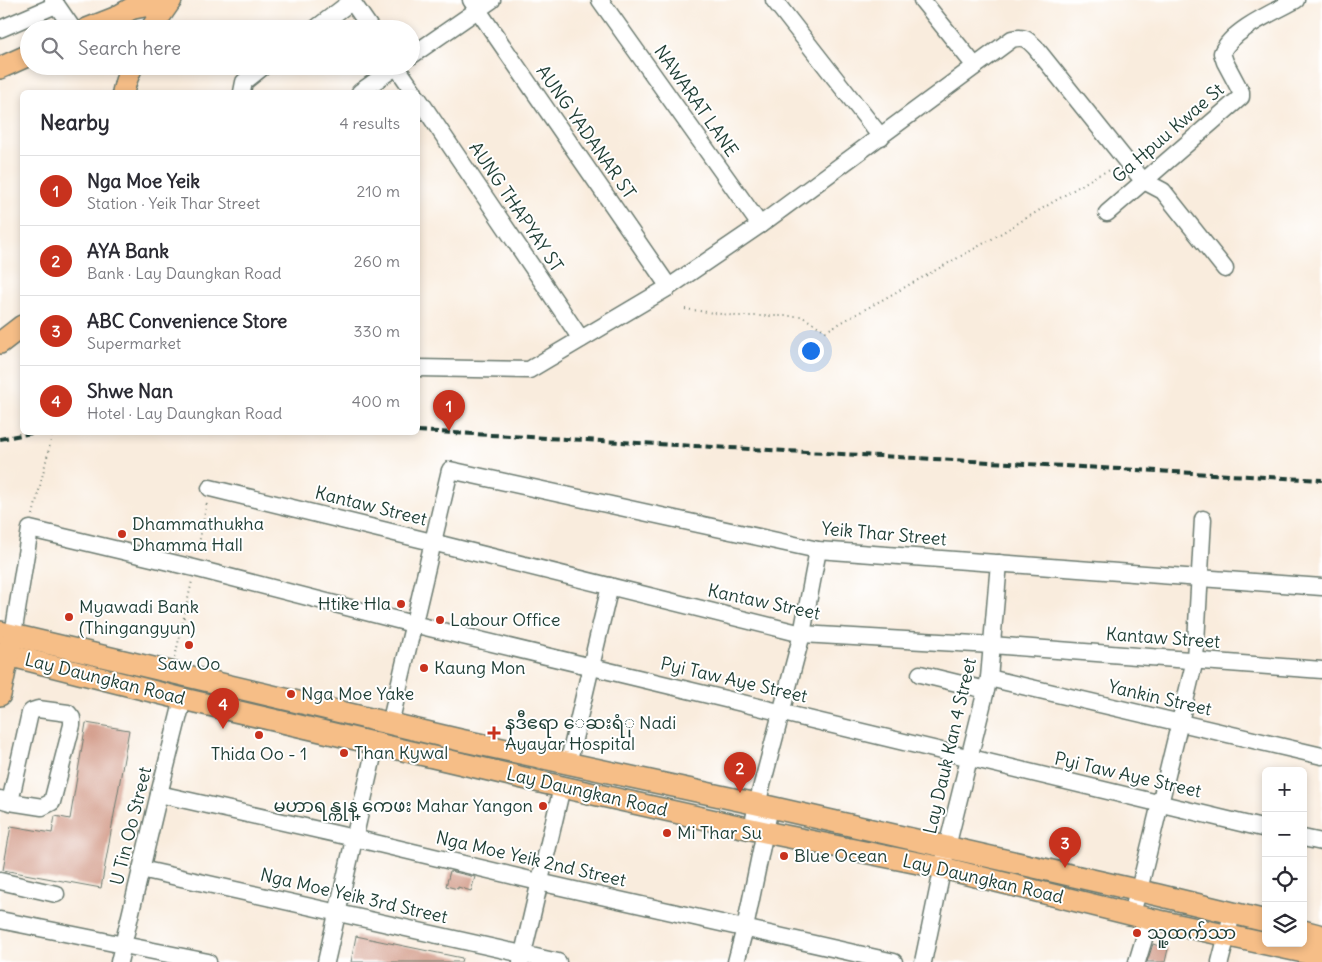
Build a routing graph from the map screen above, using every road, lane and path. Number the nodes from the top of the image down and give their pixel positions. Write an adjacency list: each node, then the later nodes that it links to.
1 (170, 0): 9 (main road); 13 (main road)
2 (352, 0): 14 (street); 15 (street)
3 (492, 0): 10 (street)
4 (600, 0): 34 (street, NAWARAT LANE)
5 (774, 0): 30 (street)
6 (922, 0): 19 (street)
7 (1296, 0): 32 (street, Ga Hpuu Kwae St)
8 (55, 2): 11 (street); 16 (street)
9 (140, 4): 12 (main road)
10 (474, 5): 17 (street); 36 (street, AUNG YADANAR ST)
11 (67, 20)
12 (111, 20)
13 (158, 20)
14 (326, 20)
15 (365, 20)
16 (0, 29)
17 (420, 49)
18 (20, 59): 20 (main road)
19 (975, 66): 30 (street); 31 (street)
20 (0, 68)
21 (128, 75): 25 (main road)
22 (253, 75): 26 (street)
23 (384, 75): 27 (street)
24 (403, 75): 28 (street)
25 (124, 90)
26 (242, 90)
27 (363, 90)
28 (413, 90)
29 (420, 107): 39 (street, AUNG THAPYAY ST)
30 (881, 137): 34 (street)
31 (1127, 162): 32 (street); 37 (path)
32 (1144, 181): 33 (street, Ga Hpuu Kwae St); 35 (street)
33 (1107, 213)
34 (760, 226): 36 (street)
35 (1225, 270)
36 (669, 287): 39 (street)
37 (685, 309)
38 (20, 327): 40 (main road)
39 (581, 339): 41 (street)
40 (0, 342)
41 (420, 368)
42 (52, 435): 45 (path)
43 (210, 488): 46 (street, Kantaw Street); 49 (path)
44 (1203, 519): 50 (street)
45 (30, 529): 49 (street, Pyi Taw Aye Street); 55 (street)
46 (432, 542): 47 (street, Yeik Thar Street); 51 (street, Kantaw Street); 53 (street)
47 (818, 550): 48 (street, Yeik Thar Street); 54 (street)
48 (999, 563): 50 (street, Yeik Thar Street); 56 (street, Lay Dauk Kan 4 Street)
49 (194, 568): 53 (street, Pyi Taw Aye Street); 57 (path)
50 (1200, 578): 52 (street, Yeik Thar Street); 58 (street)
51 (610, 586): 54 (street, Kantaw Street); 59 (street)
52 (1322, 587)
53 (413, 624): 59 (street, Pyi Taw Aye Street); 67 (street)
54 (802, 634): 56 (street, Kantaw Street); 65 (street)
55 (5, 644): 63 (main road); 64 (main road, Lay Daungkan Road); 67 (main road, Lay Daungkan Road)
56 (992, 645): 58 (street, Kantaw Street); 62 (street, Lay Dauk Kan 4 Street)
57 (174, 660)
58 (1195, 660): 60 (street, Kantaw Street); 66 (street)
59 (590, 666): 65 (street, Pyi Taw Aye Street); 73 (street)
60 (1322, 670)
61 (920, 674): 62 (street, Yankin Street)
62 (987, 684): 66 (street, Yankin Street); 71 (street, Lay Dauk Kan 4 Street)
63 (0, 695)
64 (183, 699): 69 (main road, Lay Daungkan Road); 75 (street, U Tin Oo Street)
65 (781, 712): 71 (street, Pyi Taw Aye Street); 78 (street)
66 (1180, 723): 70 (street, Yankin Street); 77 (street)
67 (390, 724): 68 (main road, Lay Daungkan Road)
68 (460, 740): 72 (main road); 73 (main road, Lay Daungkan Road)
69 (376, 743): 72 (main road, Lay Daungkan Road); 81 (street)
70 (1322, 756)
71 (969, 757): 77 (street, Pyi Taw Aye Street); 84 (street, Lay Dauk Kan 4 Street)
72 (455, 762): 74 (main road, Lay Daungkan Road)
73 (568, 764): 74 (main road); 78 (main road, Lay Daungkan Road)
74 (562, 787): 80 (main road, Lay Daungkan Road); 88 (street)
75 (159, 794): 81 (street, Nga Moe Yeik 2nd Street); 86 (street, U Tin Oo Street)
76 (5, 800): 76 (street)
77 (1159, 803): 79 (street, Pyi Taw Aye Street); 89 (street)
78 (763, 806): 80 (street); 84 (main road, Lay Daungkan Road)
79 (1262, 828)
80 (759, 830): 85 (main road, Lay Daungkan Road); 96 (street)
81 (354, 838): 88 (street, Nga Moe Yeik 2nd Street); 92 (street)
82 (1307, 839): 83 (street)
83 (1322, 842)
84 (948, 847): 85 (street, Lay Dauk Kan 4 Street); 89 (main road, Lay Daungkan Road)
85 (943, 868): 93 (main road, Lay Daungkan Road); 109 (street, Lay Dauk Kan 4 Street)
86 (141, 869): 92 (street, Nga Moe Yeik 3rd Street); 100 (street, U Tin Oo Street)
87 (0, 882): 90 (street)
88 (539, 882): 96 (street, Nga Moe Yeik 2nd Street); 102 (street)
89 (1139, 890): 91 (main road, Lay Daungkan Road); 93 (street)
90 (56, 894)
91 (1232, 913): 95 (main road, Lay Daungkan Road); 98 (street)
92 (337, 914): 102 (street, Nga Moe Yeik 3rd Street); 105 (street)
93 (1140, 917): 98 (main road, Lay Daungkan Road); 110 (street)
94 (0, 920): 100 (street)
95 (1262, 921)
96 (745, 928): 107 (street); 108 (street, Nga Moe Yeik 2nd Street)
97 (1307, 932): 99 (main road)
98 (1227, 935): 101 (main road, Lay Daungkan Road); 111 (street)
99 (1322, 936)
100 (123, 945): 103 (street, U Tin Oo Street); 104 (street)
101 (1322, 956)
102 (522, 958): 106 (street, Nga Moe Yeik 3rd Street)
103 (119, 962)
104 (208, 962)
105 (326, 962)
106 (558, 962)
107 (736, 962)
108 (894, 962)
109 (923, 962)
110 (1137, 962)
111 (1220, 962)

